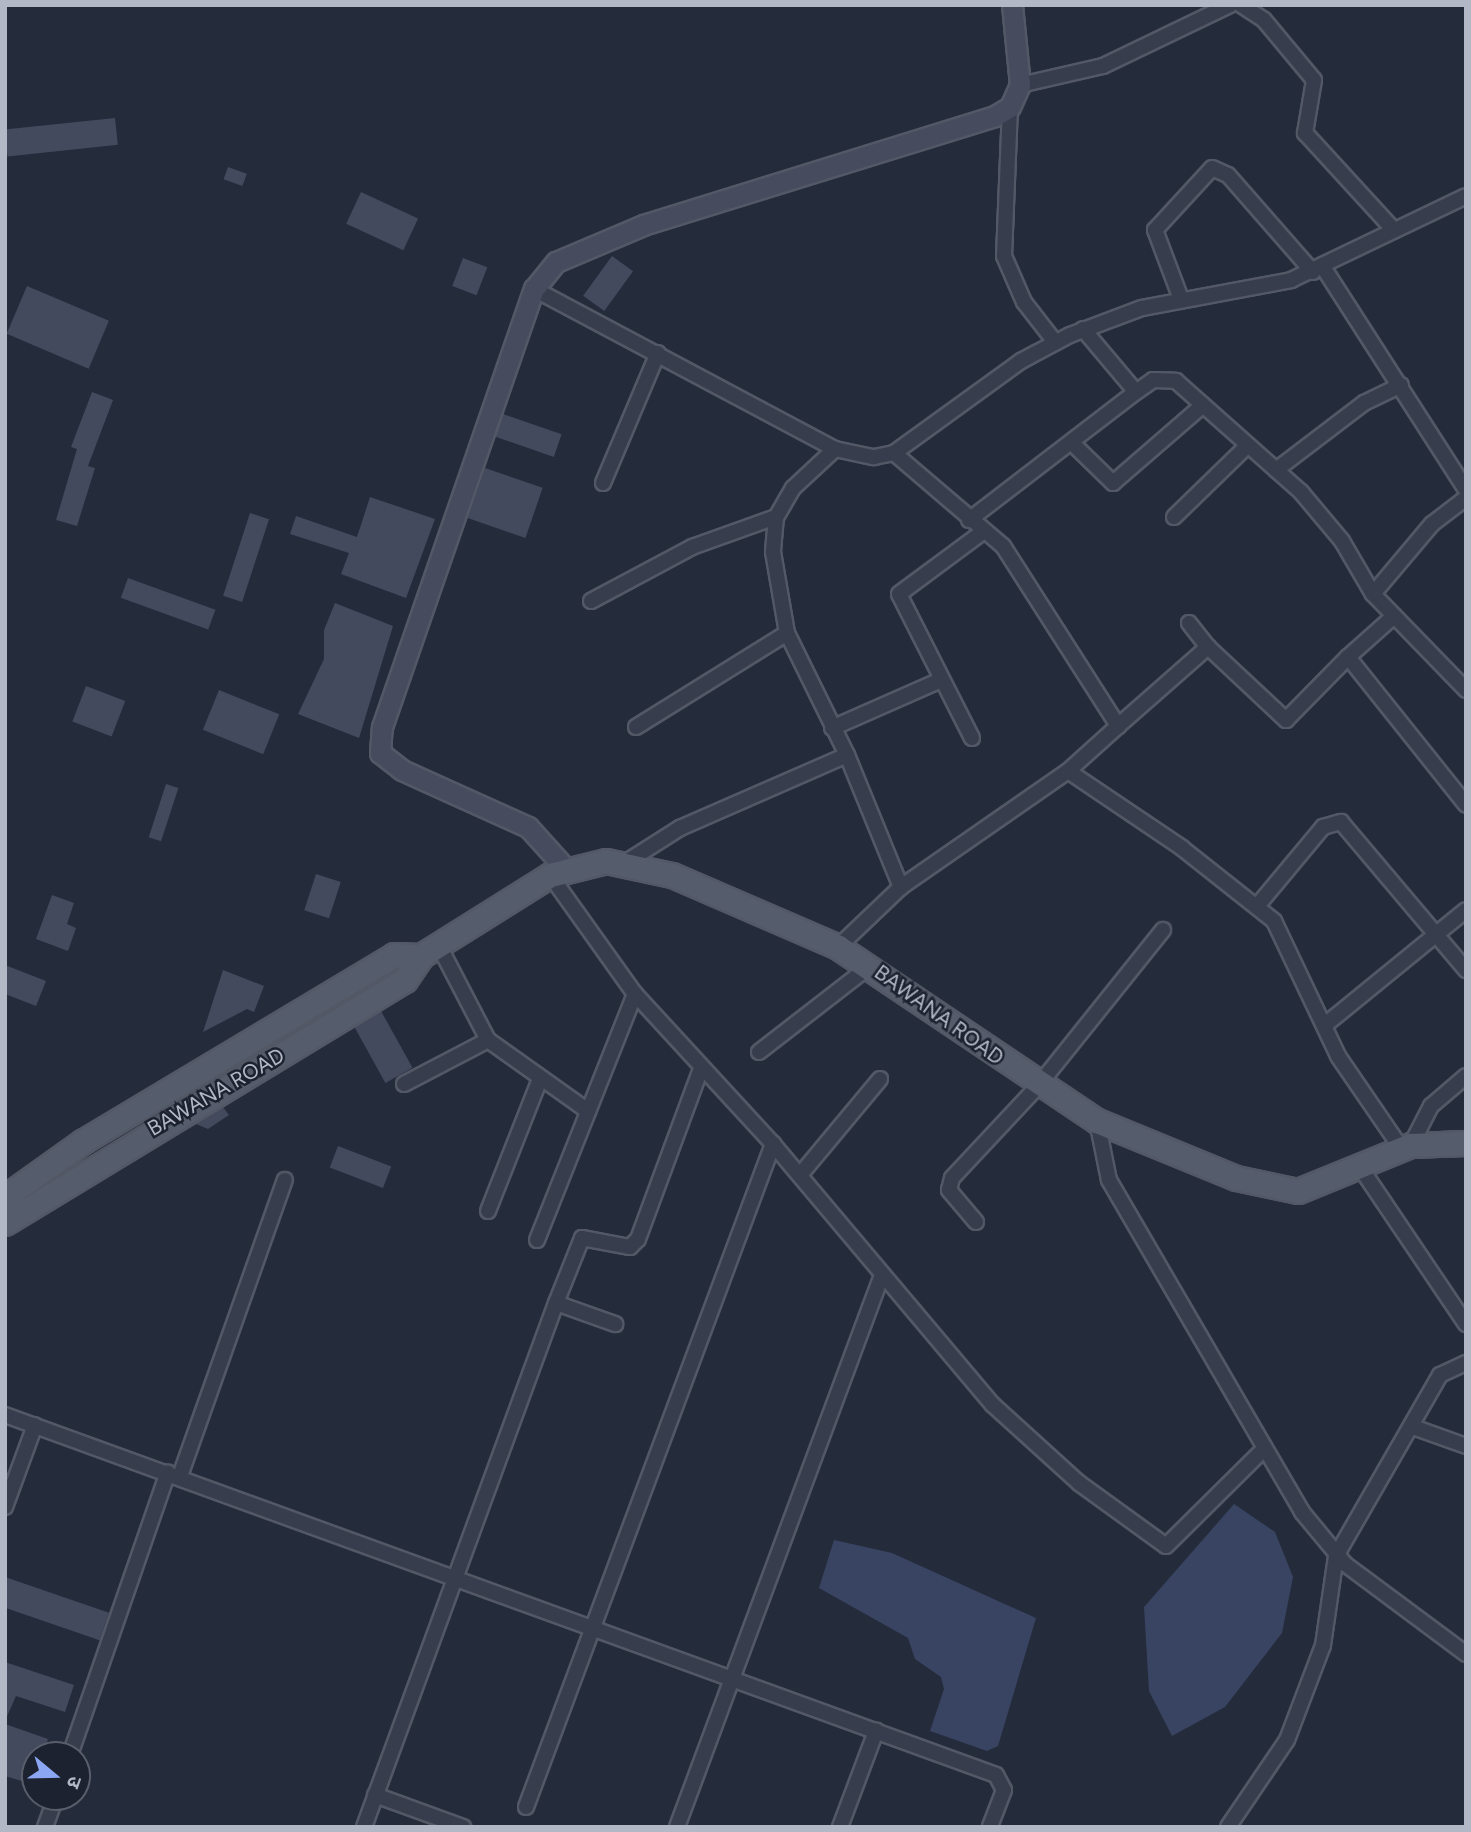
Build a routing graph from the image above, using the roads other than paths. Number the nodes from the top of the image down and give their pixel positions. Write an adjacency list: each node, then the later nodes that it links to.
1 (1012, 5): 4 (street)
2 (1230, 5): 4 (street)
3 (1241, 5): 7 (street)
4 (1020, 85): 5 (street)
5 (1010, 107): 9 (street); 12 (street)
6 (1466, 196): 7 (street)
7 (1393, 229): 8 (street)
8 (1318, 270): 10 (street); 10 (street); 14 (street)
9 (534, 289): 13 (street); 46 (street)
10 (1181, 299): 11 (street)
11 (1083, 329): 12 (street); 15 (street)
12 (1055, 342): 20 (street)
13 (658, 353): 19 (street); 22 (street)
14 (1401, 385): 21 (street); 23 (street)
15 (1136, 392): 16 (street); 17 (street)
16 (1202, 405): 17 (street); 18 (street)
17 (1073, 444): 27 (street)
18 (1248, 444): 21 (street); 26 (street)
19 (835, 449): 20 (street); 25 (street)
20 (894, 453): 27 (street)
21 (1276, 470): 29 (street)
22 (603, 484)
23 (1466, 490)
24 (1466, 498): 29 (street)
25 (776, 517): 30 (street); 33 (street)
26 (1174, 517)
27 (969, 520): 28 (street)
28 (984, 531): 36 (street); 38 (street)
29 (1373, 594): 31 (street)
30 (591, 601)
31 (1394, 617): 35 (street); 37 (street)
32 (1189, 623): 34 (street)
33 (787, 633): 39 (street); 40 (street)
34 (1208, 647): 35 (street); 38 (street)
35 (1348, 657): 44 (street)
36 (941, 680): 40 (street); 41 (street)
37 (1466, 690)
38 (1118, 726): 43 (street)
39 (636, 727)
40 (832, 728): 42 (street)
41 (972, 738)
42 (847, 755): 45 (street); 47 (street)
43 (1068, 771): 47 (street); 48 (street)
44 (1466, 805)
45 (628, 861): 46 (main road, BAWANA ROAD); 52 (main road, BAWANA ROAD)
46 (558, 872): 53 (main road, BAWANA ROAD); 56 (street)
47 (901, 887): 52 (street)
48 (1258, 905): 51 (street); 57 (street)
49 (1466, 910): 51 (street)
50 (1163, 930): 66 (street)
51 (1437, 936): 55 (street); 57 (street)
52 (838, 947): 54 (main road, BAWANA ROAD)
53 (430, 950): 58 (street); 60 (main road, BAWANA ROAD); 67 (main road, BAWANA ROAD)
54 (871, 965): 59 (street); 66 (main road, BAWANA ROAD)
55 (1466, 970)
56 (635, 994): 61 (street); 68 (street)
57 (1325, 1025): 72 (street)
58 (488, 1040): 63 (street); 65 (street)
59 (759, 1052)
60 (203, 1069): 67 (main road); 76 (main road, BAWANA ROAD)
61 (701, 1069): 71 (street); 82 (street)
62 (1466, 1076): 72 (street)
63 (540, 1079): 68 (street); 77 (street)
64 (880, 1079): 74 (street)
65 (404, 1084)
66 (1038, 1086): 69 (main road, BAWANA ROAD); 78 (street)
67 (215, 1092): 79 (main road, BAWANA ROAD)
68 (588, 1111): 80 (street)
69 (1097, 1121): 73 (main road, BAWANA ROAD); 90 (street)
70 (1466, 1143): 72 (main road, BAWANA ROAD)
71 (773, 1144): 74 (street); 95 (street)
72 (1406, 1147): 73 (main road, BAWANA ROAD)
73 (1362, 1170): 84 (street)
74 (800, 1175): 81 (street)
75 (285, 1180): 91 (street)
76 (5, 1197)
77 (488, 1212)
78 (976, 1222)
79 (5, 1223)
80 (537, 1240)
81 (882, 1275): 90 (street); 97 (street)
82 (556, 1303): 83 (street); 94 (street)
83 (615, 1324)
84 (1466, 1324)
85 (1466, 1363): 88 (street)
86 (5, 1415): 87 (street)
87 (35, 1425): 91 (street); 92 (street)
88 (1413, 1427): 89 (street); 93 (street)
89 (1466, 1446)
90 (1262, 1451): 93 (street)
91 (174, 1474): 94 (street); 99 (street)
92 (5, 1507)
93 (1336, 1556): 96 (street); 102 (street)
94 (454, 1576): 95 (street); 100 (street)
95 (596, 1628): 97 (street); 101 (street)
96 (1466, 1654)
97 (731, 1679): 98 (street); 105 (street)
98 (876, 1731): 106 (street); 107 (street)
99 (75, 1741)
100 (375, 1796): 103 (street); 104 (street)
101 (526, 1807)
102 (1234, 1825)
103 (364, 1827)
104 (463, 1827)
105 (677, 1827)
106 (840, 1827)
107 (990, 1827)

